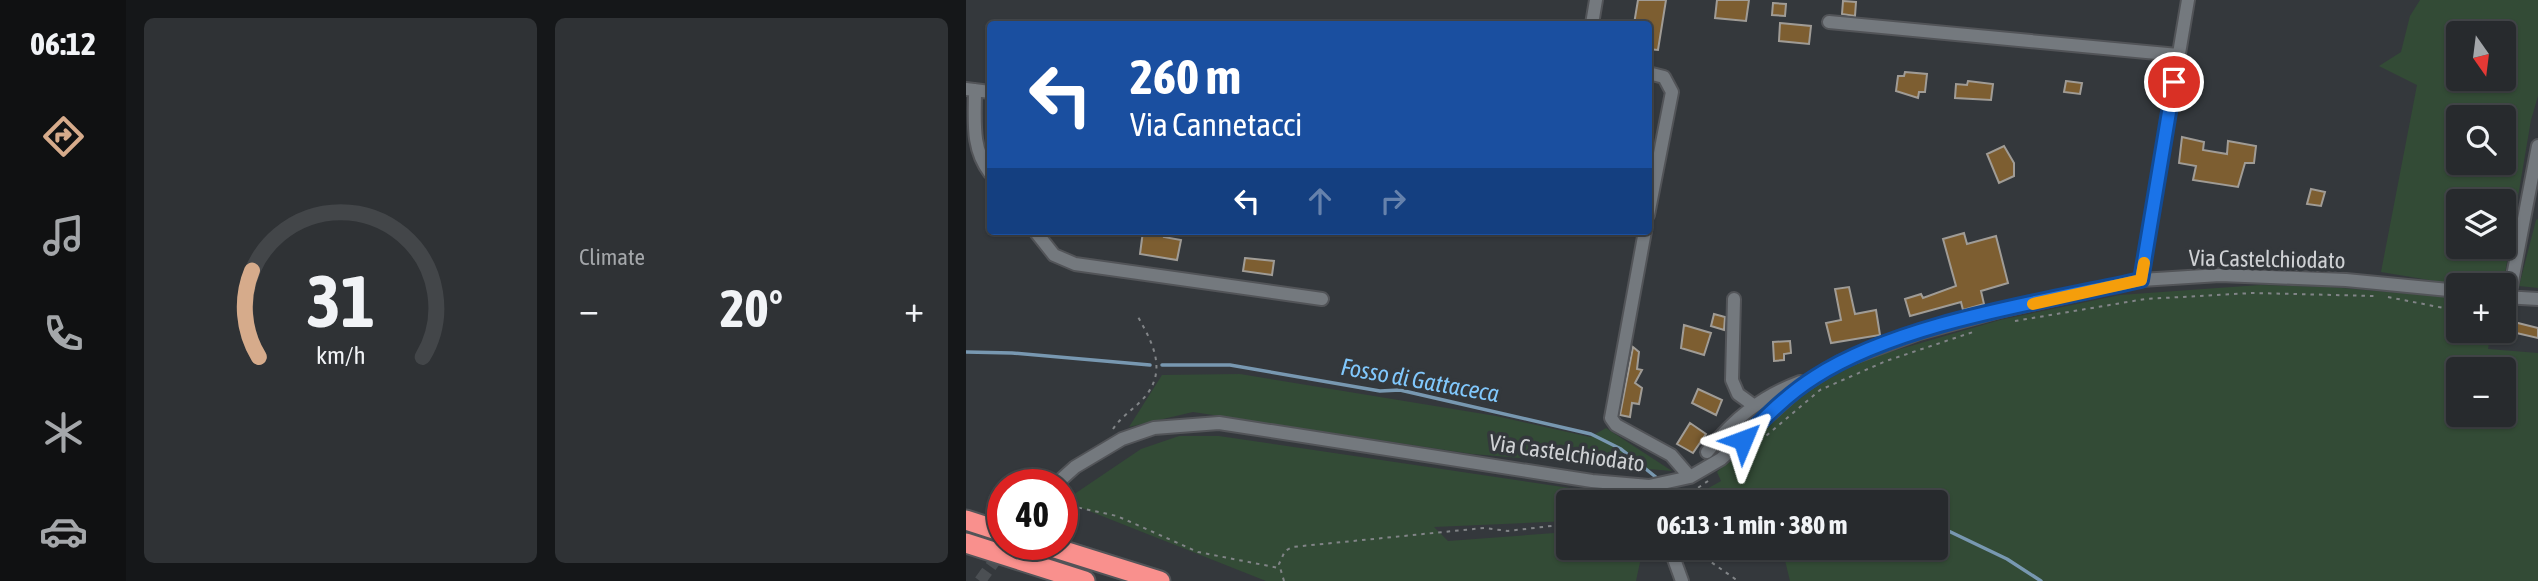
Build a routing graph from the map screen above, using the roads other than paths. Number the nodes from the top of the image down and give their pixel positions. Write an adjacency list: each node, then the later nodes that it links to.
1 (1596, 0): 3 (street)
2 (2188, 0): 5 (street)
3 (1592, 21)
4 (1829, 22): 5 (street)
5 (2178, 55): 14 (street)
6 (1652, 73): 10 (street)
7 (971, 90): 9 (street)
8 (2538, 146): 13 (street)
9 (987, 169)
10 (1652, 194)
11 (1038, 235): 17 (street)
12 (1644, 235): 24 (street)
13 (2512, 273)
14 (2141, 280): 15 (street, Via Castelchiodato); 20 (street, Via Castelchiodato)
15 (2446, 291)
16 (2516, 298): 19 (street)
17 (1322, 299)
18 (1734, 299): 21 (street)
19 (2538, 299)
20 (1816, 376): 21 (street); 24 (street, Via Castelchiodato)
21 (1752, 405): 22 (street)
22 (1707, 452)
23 (1076, 469): 25 (street, Via Castelchiodato)
24 (1690, 477): 25 (street, Via Castelchiodato)
25 (1649, 486): 26 (street)
26 (1650, 490)
27 (966, 520): 28 (highway)
28 (987, 527)
29 (966, 543): 32 (highway)
30 (1078, 555): 33 (highway)
31 (1674, 560): 34 (street)
32 (1085, 581)
33 (1160, 581)
34 (1682, 581)

